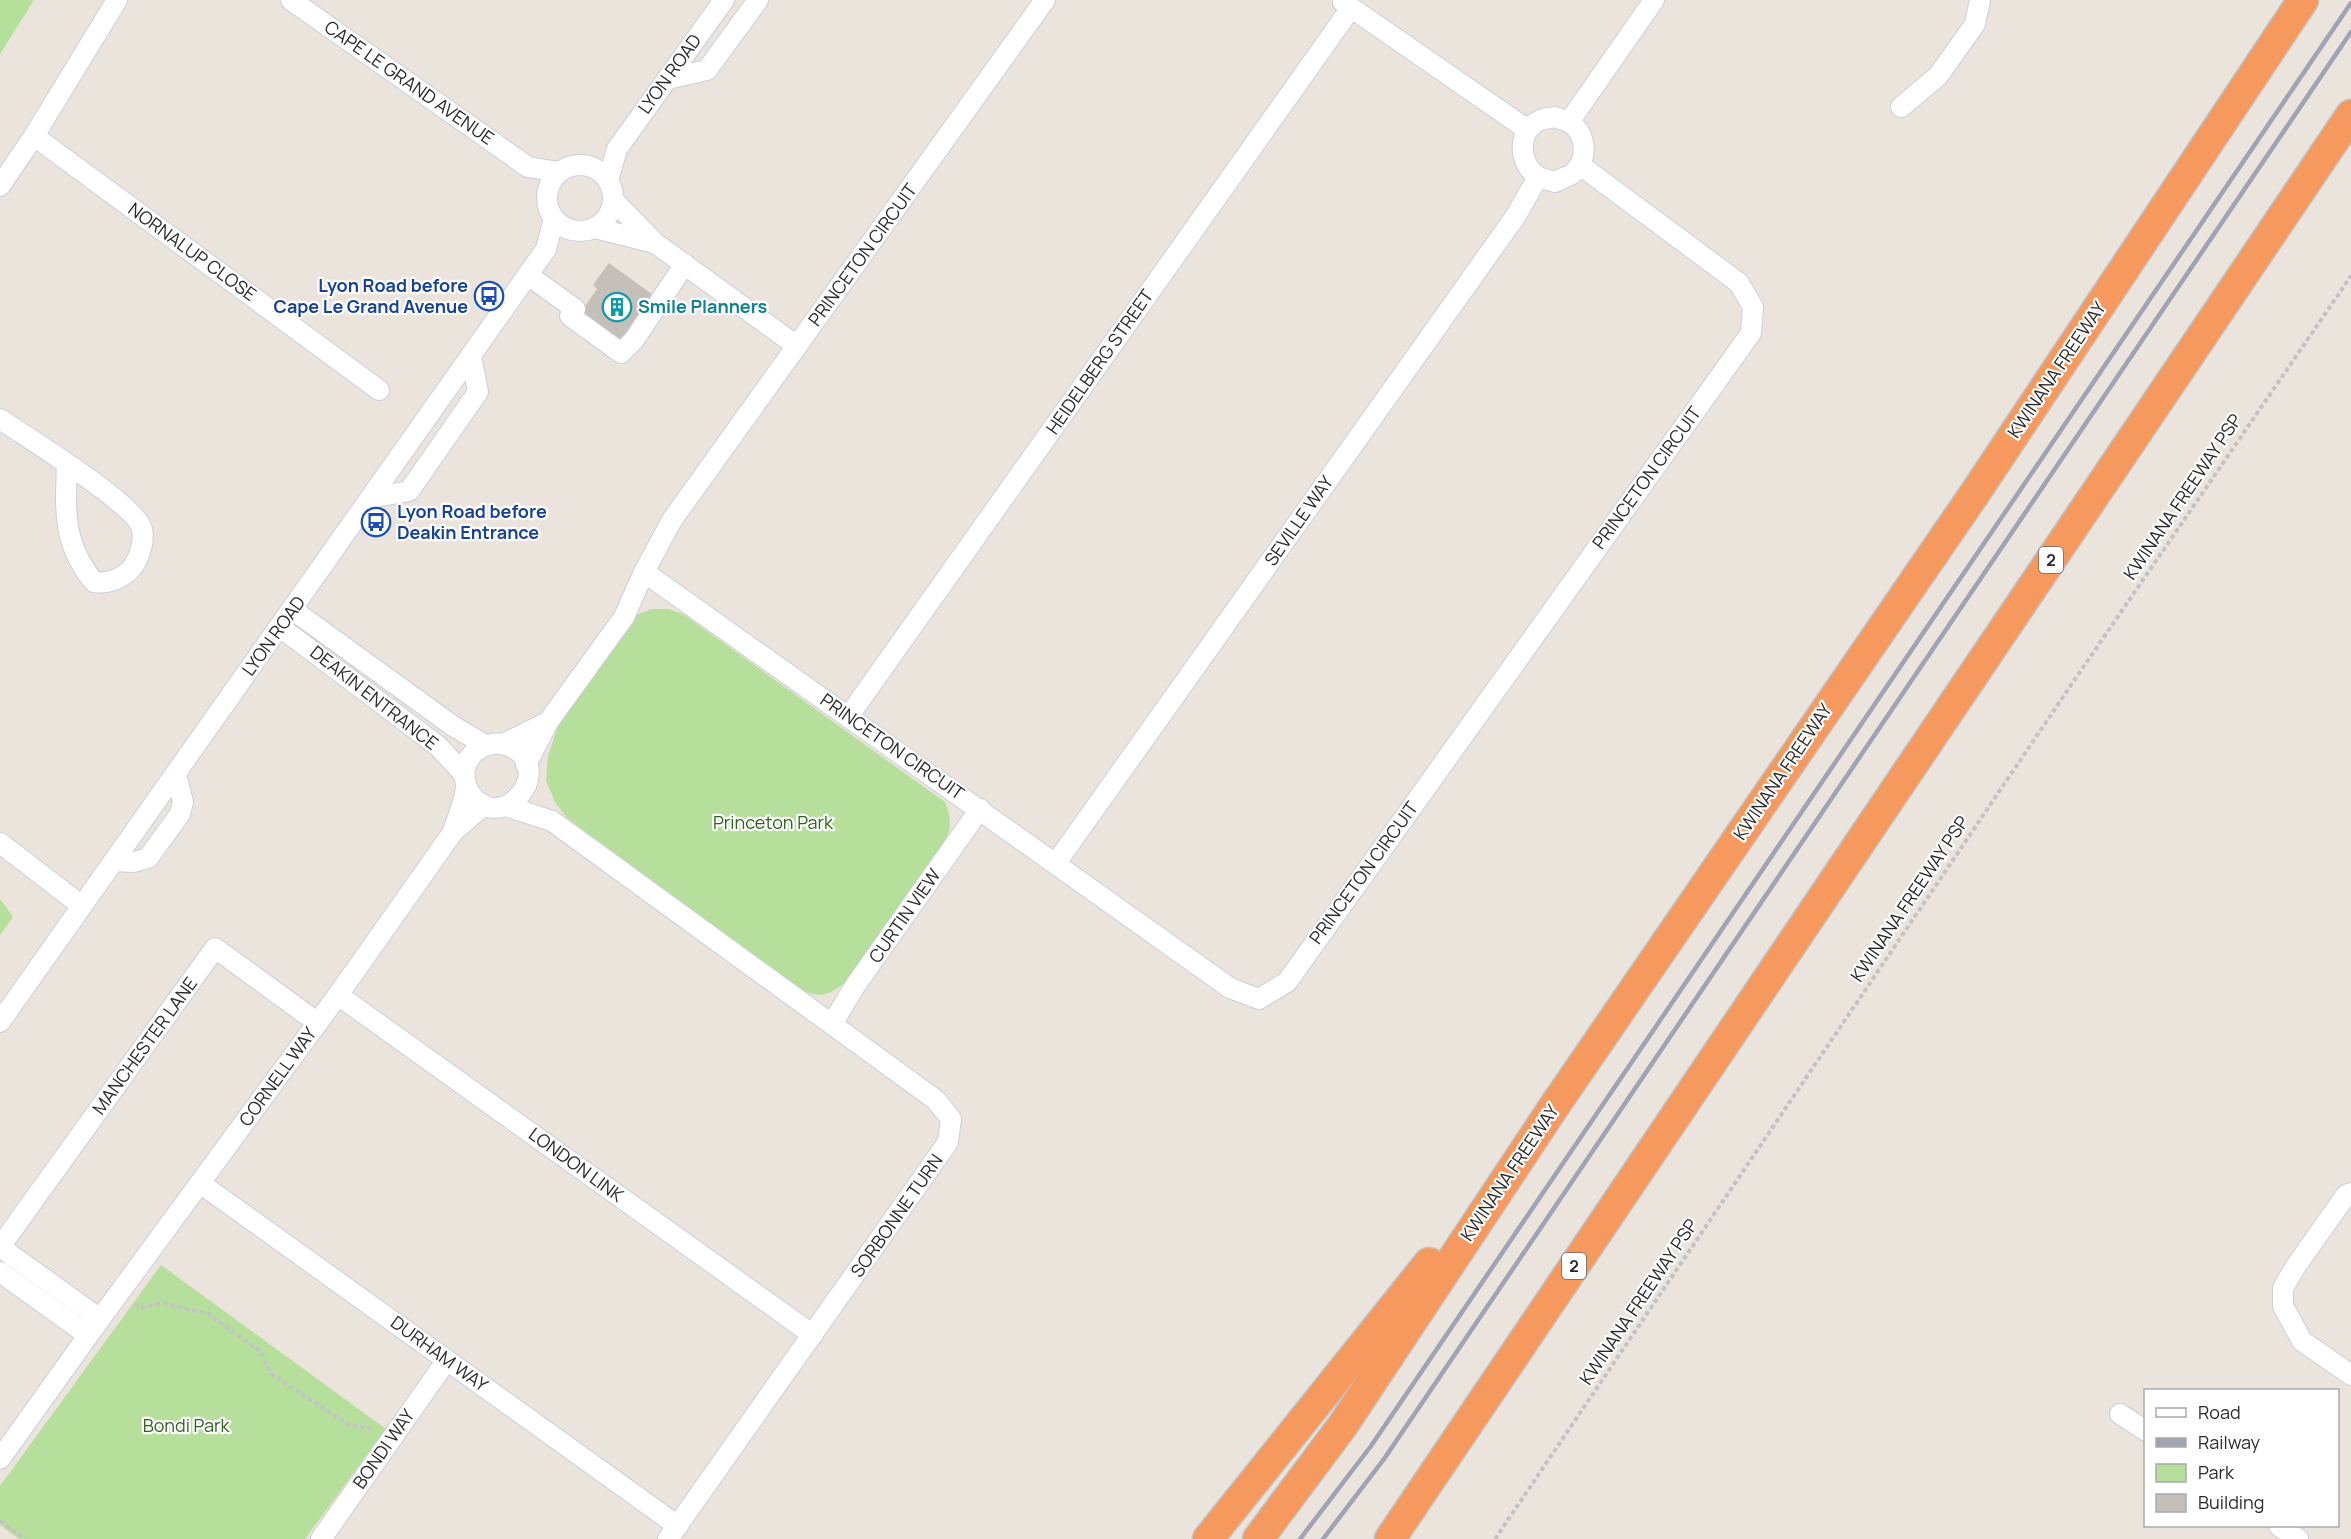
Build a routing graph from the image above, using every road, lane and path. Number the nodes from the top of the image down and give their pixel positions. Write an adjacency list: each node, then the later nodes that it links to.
1 (117, 0): 15 (street)
2 (291, 0): 19 (street, CAPE LE GRAND AVENUE)
3 (724, 0): 10 (street, LYON ROAD)
4 (758, 0): 10 (street)
5 (1045, 0): 34 (street, PRINCETON CIRCUIT)
6 (1654, 0): 13 (street)
7 (1980, 0): 11 (street)
8 (2303, 0): 63 (highway, KWINANA FREEWAY)
9 (1346, 4): 14 (street); 43 (street, HEIDELBERG STREET)
10 (667, 80): 16 (street, LYON ROAD)
11 (1901, 107)
12 (2351, 115): 81 (highway, 2)
13 (1569, 122): 14 (street); 18 (street)
14 (1528, 130): 21 (street)
15 (34, 136): 23 (street); 36 (street, NORNALUP CLOSE)
16 (616, 149): 17 (street, LYON ROAD); 22 (street, LYON ROAD)
17 (580, 165): 20 (street); 22 (street)
18 (1580, 165): 21 (street); 57 (street, PRINCETON CIRCUIT)
19 (528, 166): 20 (street, CAPE LE GRAND AVENUE); 24 (street, CAPE LE GRAND AVENUE)
20 (559, 172): 24 (street)
21 (1538, 177): 57 (street, SEVILLE WAY)
22 (608, 180): 25 (street)
23 (0, 186)
24 (547, 200): 26 (street)
25 (614, 201): 27 (street); 29 (street)
26 (555, 219): 28 (street); 30 (street, LYON ROAD)
27 (595, 228): 28 (street); 29 (street)
28 (573, 231): 30 (street, LYON ROAD)
29 (655, 243): 31 (street)
30 (546, 249): 32 (street, LYON ROAD)
31 (685, 264): 32 (street); 34 (street)
32 (528, 275): 35 (street, LYON ROAD)
33 (2351, 276): 86 (path, KWINANA FREEWAY PSP)
34 (797, 346): 40 (street, PRINCETON CIRCUIT)
35 (471, 356): 39 (street, LYON ROAD); 39 (street)
36 (379, 390)
37 (0, 419): 38 (street)
38 (67, 465): 38 (street)
39 (371, 498): 41 (street, LYON ROAD)
40 (644, 572): 43 (street, PRINCETON CIRCUIT); 44 (street, PRINCETON CIRCUIT)
41 (292, 610): 42 (street, LYON ROAD); 45 (street, DEAKIN ENTRANCE)
42 (280, 627): 47 (street, LYON ROAD); 48 (street, DEAKIN ENTRANCE)
43 (848, 717): 52 (street, PRINCETON CIRCUIT)
44 (548, 722): 45 (street, PRINCETON CIRCUIT); 46 (street, PRINCETON CIRCUIT)
45 (494, 745): 46 (street); 48 (street)
46 (526, 765): 49 (street)
47 (176, 774): 56 (street, LYON ROAD); 56 (street)
48 (465, 780): 50 (street); 54 (street, CORNELL WAY)
49 (527, 785): 51 (street); 53 (street, SORBONNE TURN)
50 (484, 805): 51 (street); 54 (street, CORNELL WAY)
51 (506, 806): 53 (street, SORBONNE TURN)
52 (980, 809): 57 (street, PRINCETON CIRCUIT); 62 (street, CURTIN VIEW)
53 (552, 822): 62 (street, SORBONNE TURN)
54 (453, 832): 59 (street, CORNELL WAY)
55 (0, 843): 58 (street)
56 (114, 861): 58 (street, LYON ROAD)
57 (1056, 863)
58 (82, 906): 60 (street, LYON ROAD)
59 (338, 995): 61 (street, CORNELL WAY); 71 (street, LONDON LINK)
60 (0, 1022)
61 (318, 1023): 64 (street, CORNELL WAY); 66 (street, MANCHESTER LANE)
62 (832, 1024): 71 (street, SORBONNE TURN)
63 (1555, 1105): 84 (highway); 85 (highway, KWINANA FREEWAY)
64 (201, 1184): 69 (street, CORNELL WAY); 72 (street, DURHAM WAY)
65 (2351, 1193): 73 (street)
66 (0, 1247): 69 (street)
67 (0, 1272): 70 (street)
68 (135, 1304): 75 (path)
69 (100, 1319): 70 (street, CORNELL WAY)
70 (88, 1335): 77 (street, CORNELL WAY)
71 (813, 1335): 80 (street, SORBONNE TURN)
72 (447, 1360): 80 (street, DURHAM WAY); 83 (street, BONDI WAY)
73 (2351, 1375)
74 (2120, 1414): 76 (street)
75 (375, 1429)
76 (2144, 1430)
77 (0, 1459)
78 (0, 1521): 82 (path)
79 (2280, 1527): 87 (street)
80 (673, 1532)
81 (1393, 1536)
82 (26, 1539)
83 (321, 1539)
84 (1208, 1539)
85 (1258, 1539)
86 (1495, 1539)
87 (2298, 1539)

